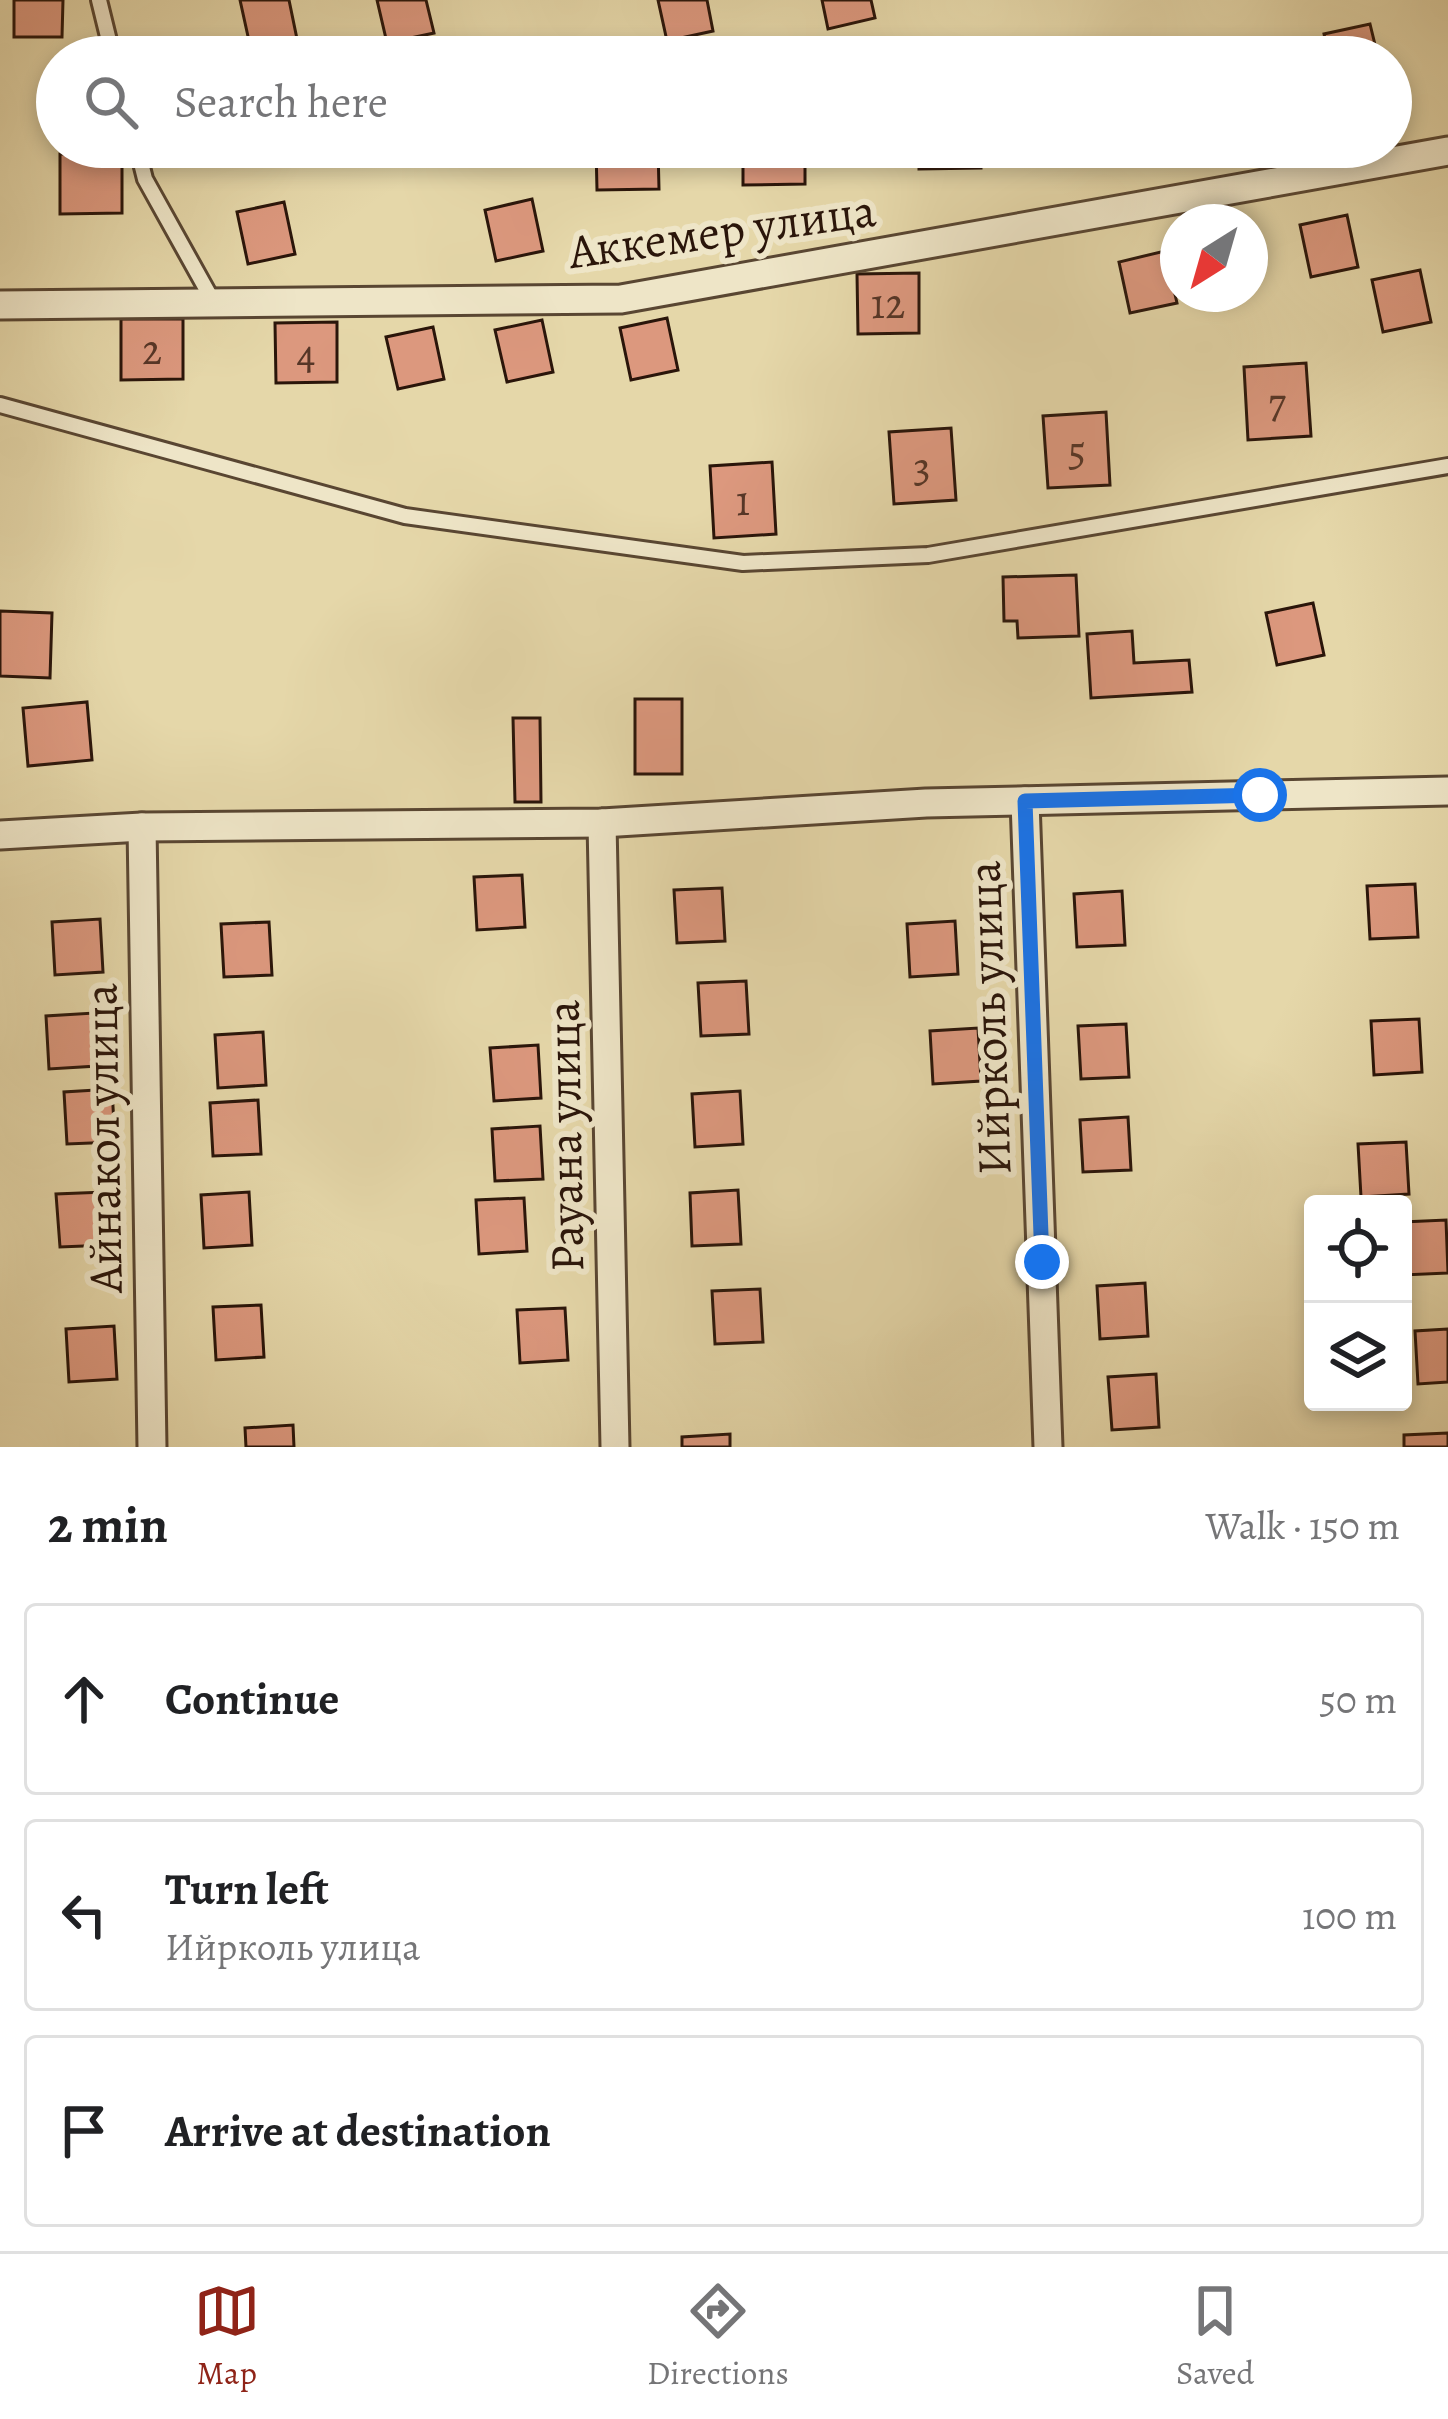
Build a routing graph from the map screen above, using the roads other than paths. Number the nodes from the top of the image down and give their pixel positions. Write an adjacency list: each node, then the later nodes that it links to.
1 (99, 0): 2 (lane)
2 (108, 36)
3 (1448, 151): 4 (street, Аккемер улица)
4 (1412, 157)
5 (142, 168): 7 (lane)
6 (1353, 168): 7 (street, Аккемер улица)
7 (214, 303): 8 (street, Аккемер улица)
8 (0, 305)
9 (0, 405): 10 (lane)
10 (1448, 466)
11 (1448, 791): 12 (street)
12 (1025, 801): 13 (street); 18 (street, Ийрколь улица)
13 (602, 823): 14 (street); 17 (street, Рауана улица)
14 (142, 827): 15 (street); 16 (street, Айнакол улица)
15 (0, 835)
16 (152, 1447)
17 (615, 1447)
18 (1048, 1447)

